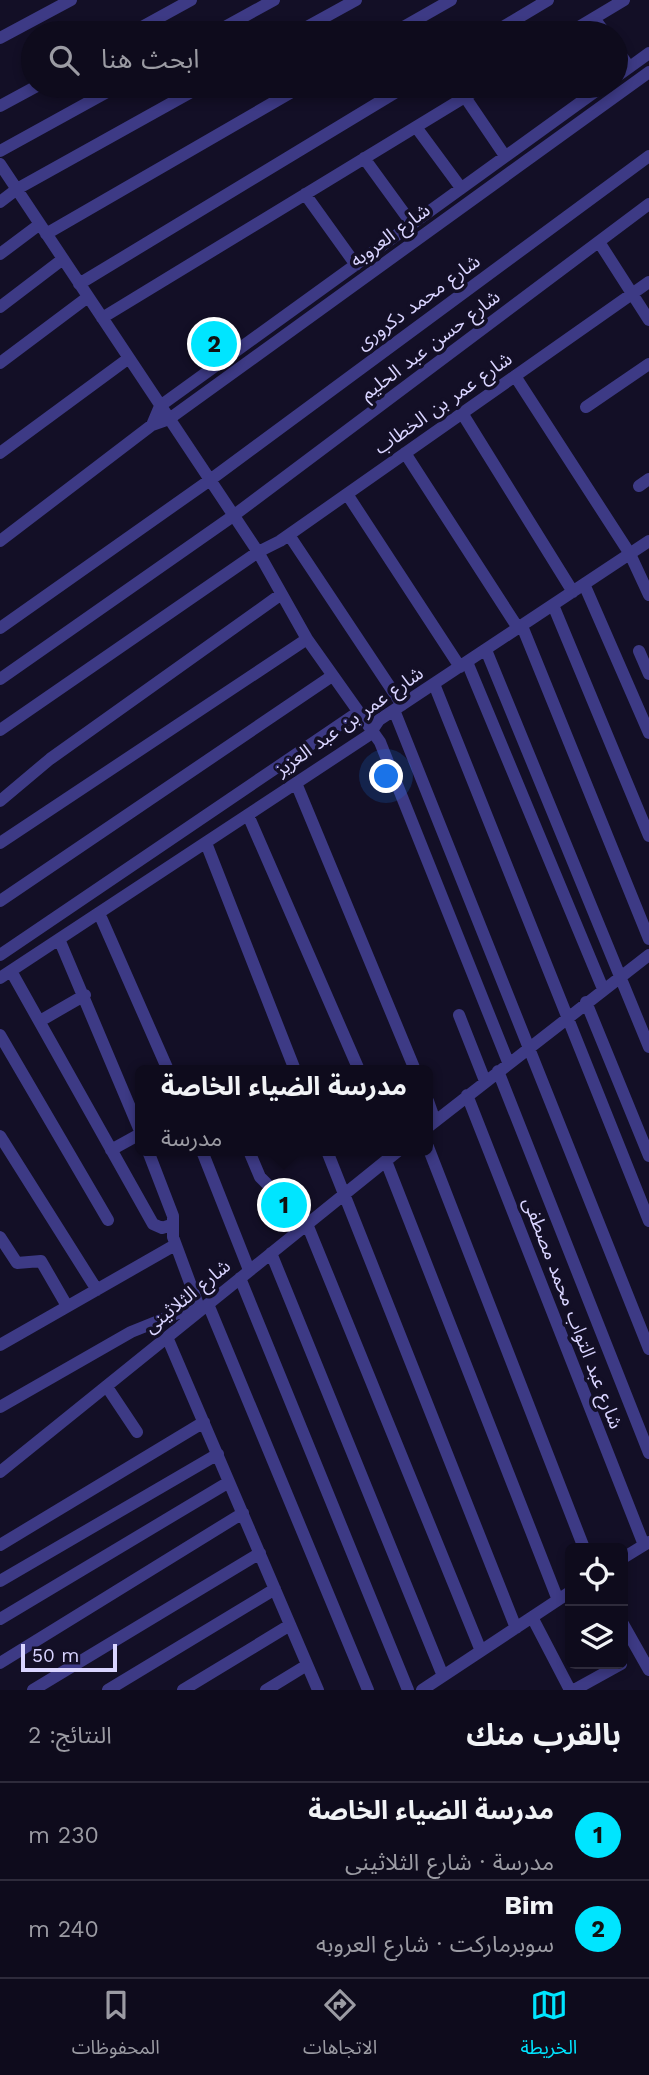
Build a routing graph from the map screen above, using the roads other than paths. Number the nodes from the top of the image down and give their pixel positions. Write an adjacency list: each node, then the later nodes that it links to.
1 (71, 0): 9 (street)
2 (191, 0): 10 (street)
3 (274, 0): 11 (street)
4 (356, 0): 12 (street)
5 (451, 0): 13 (street)
6 (548, 0): 14 (street)
7 (624, 0): 8 (street)
8 (594, 18): 15 (street); 16 (street)
9 (32, 21)
10 (153, 21)
11 (236, 21)
12 (318, 21)
13 (414, 21)
14 (513, 21)
15 (589, 21)
16 (596, 21)
17 (21, 27): 18 (street)
18 (0, 38)
19 (649, 52): 20 (street)
20 (629, 67)
21 (649, 72): 22 (street, شارع العروبه)
22 (628, 87)
23 (21, 95): 32 (street)
24 (96, 98): 34 (street)
25 (180, 98): 40 (street)
26 (280, 98): 45 (street)
27 (386, 98): 51 (street)
28 (463, 98): 33 (street)
29 (466, 98): 35 (street)
30 (586, 98): 35 (street, شارع العروبه)
31 (613, 98): 64 (street, شارع العروبه)
32 (0, 106)
33 (416, 127): 37 (street); 39 (street)
34 (0, 151)
35 (505, 156): 39 (street, شارع العروبه)
36 (649, 156): 68 (street, شارع محمد دكرورى)
37 (364, 158): 41 (street); 44 (street)
38 (0, 164): 40 (street)
39 (461, 188): 44 (street, شارع العروبه)
40 (17, 189): 42 (street); 45 (street)
41 (305, 194): 49 (street); 55 (street)
42 (0, 202)
43 (649, 204): 46 (street, شارع حسن عبد الحليم)
44 (412, 224): 49 (street, شارع العروبه)
45 (43, 229): 47 (street); 48 (street)
46 (599, 242): 52 (street); 70 (street, شارع حسن عبد الحليم)
47 (0, 254)
48 (63, 260): 51 (street); 54 (street)
49 (356, 265): 61 (street, شارع العروبه)
50 (649, 282): 52 (street, شارع عمر بن الخطاب)
51 (79, 284): 53 (street)
52 (632, 294): 56 (street); 60 (street, شارع عمر بن الخطاب)
53 (88, 297): 55 (street); 58 (street)
54 (0, 307)
55 (102, 317): 57 (street)
56 (649, 320)
57 (129, 358): 61 (street); 66 (street)
58 (0, 363)
59 (649, 363): 62 (street)
60 (514, 376): 63 (street, شارع عمر بن الخطاب); 75 (street)
61 (160, 406): 64 (street); 65 (street, شارع العروبه)
62 (586, 407)
63 (462, 413): 67 (street, شارع عمر بن الخطاب); 76 (street)
64 (169, 419): 65 (street, شارع العروبه); 68 (street)
65 (152, 425): 72 (street, شارع العروبه)
66 (0, 453)
67 (405, 453): 69 (street, شارع عمر بن الخطاب); 80 (street)
68 (210, 480): 70 (street); 81 (street, شارع محمد دكرورى)
69 (347, 494): 71 (street, شارع عمر بن الخطاب); 85 (street)
70 (233, 516): 74 (street); 88 (street, شارع حسن عبد الحليم)
71 (289, 535): 74 (street, شارع عمر بن الخطاب); 90 (street)
72 (0, 541)
73 (649, 541): 75 (street, شارع عمر بن عبد العزيز)
74 (258, 552): 77 (street); 92 (street, شارع عمر بن الخطاب)
75 (630, 554): 76 (street, شارع عمر بن عبد العزيز); 78 (street)
76 (579, 588): 79 (street, شارع عمر بن عبد العزيز); 94 (street)
77 (280, 595): 82 (street); 96 (street)
78 (649, 595)
79 (553, 605): 80 (street, شارع عمر بن عبد العزيز); 98 (street)
80 (520, 627): 83 (street, شارع عمر بن عبد العزيز); 104 (street)
81 (0, 628)
82 (307, 639): 87 (street); 99 (street)
83 (485, 650): 85 (street, شارع عمر بن عبد العزيز); 108 (street)
84 (639, 652): 86 (street)
85 (463, 665): 89 (street, شارع عمر بن عبد العزيز); 109 (street)
86 (649, 674)
87 (331, 676): 91 (street); 101 (street)
88 (0, 679)
89 (434, 684): 90 (street, شارع عمر بن عبد العزيز); 113 (street)
90 (398, 708): 93 (street, شارع عمر بن عبد العزيز); 116 (street)
91 (357, 713): 93 (street); 106 (street)
92 (0, 730)
93 (372, 733): 95 (street, شارع عمر بن عبد العزيز); 122 (street)
94 (649, 733)
95 (296, 783): 97 (street, شارع عمر بن عبد العزيز); 121 (street)
96 (0, 801)
97 (248, 815): 100 (street, شارع عمر بن عبد العزيز); 120 (street)
98 (649, 836)
99 (0, 843)
100 (206, 843): 102 (street, شارع عمر بن عبد العزيز); 119 (street)
101 (0, 901)
102 (99, 913): 103 (street, شارع عمر بن عبد العزيز); 118 (street)
103 (59, 939): 107 (street, شارع عمر بن عبد العزيز); 110 (street)
104 (649, 939)
105 (649, 954): 108 (street)
106 (0, 955)
107 (6, 974): 114 (street)
108 (620, 976): 109 (street); 117 (street)
109 (603, 989): 111 (street)
110 (85, 995): 114 (street); 125 (street)
111 (586, 1002): 113 (street); 137 (street)
112 (459, 1015): 123 (street)
113 (566, 1017): 116 (street); 140 (street)
114 (40, 1021): 129 (street)
115 (0, 1035): 139 (street)
116 (530, 1044): 122 (street); 152 (street)
117 (649, 1047)
118 (166, 1065)
119 (293, 1065)
120 (357, 1065)
121 (413, 1065)
122 (503, 1066): 123 (street); 157 (street)
123 (485, 1081): 124 (street)
124 (467, 1095): 126 (street); 163 (street, شارع عبد التواب محمد مصطفى)
125 (135, 1117)
126 (433, 1122)
127 (0, 1136): 147 (street)
128 (135, 1136): 129 (street)
129 (111, 1150): 142 (street)
130 (150, 1156): 142 (street)
131 (204, 1156): 146 (street)
132 (251, 1156): 141 (street)
133 (329, 1156): 138 (street)
134 (391, 1156): 138 (street, شارع الثلاثينى)
135 (394, 1156): 170 (street)
136 (432, 1156): 162 (street)
137 (649, 1156)
138 (344, 1194): 141 (street, شارع الثلاثينى); 174 (street)
139 (108, 1220)
140 (649, 1221)
141 (307, 1224): 145 (street, شارع الثلاثينى); 176 (street)
142 (171, 1225): 144 (street)
143 (0, 1237): 148 (street)
144 (175, 1245): 147 (street); 149 (street)
145 (271, 1253): 146 (street, شارع الثلاثينى); 183 (street)
146 (245, 1274): 149 (street, شارع الثلاثينى); 190 (street)
147 (97, 1290): 148 (street)
148 (67, 1306): 151 (street)
149 (202, 1306): 150 (street, شارع الثلاثينى); 154 (street); 189 (street)
150 (167, 1337): 153 (street, شارع الثلاثينى); 155 (street)
151 (0, 1345)
152 (649, 1349)
153 (107, 1387): 156 (street); 159 (street, شارع الثلاثينى)
154 (0, 1407)
155 (204, 1422): 158 (street); 164 (street)
156 (137, 1432)
157 (649, 1453)
158 (218, 1454): 160 (street); 167 (street)
159 (0, 1472)
160 (229, 1482): 161 (street); 172 (street)
161 (243, 1513): 165 (street); 179 (street)
162 (582, 1543)
163 (647, 1544): 166 (street)
164 (0, 1545)
165 (260, 1553): 168 (street); 184 (street)
166 (628, 1555)
167 (0, 1581)
168 (275, 1588): 173 (street); 185 (street)
169 (565, 1595): 170 (street)
170 (558, 1600): 171 (street)
171 (532, 1617): 174 (street); 192 (street)
172 (0, 1619)
173 (290, 1625): 180 (street); 186 (street)
174 (516, 1628): 176 (street)
175 (628, 1633): 177 (street)
176 (481, 1651): 183 (street)
177 (640, 1653): 178 (street); 182 (street)
178 (628, 1660)
179 (0, 1662)
180 (307, 1665): 187 (street); 188 (street)
181 (611, 1669): 192 (street)
182 (649, 1670)
183 (443, 1676): 191 (street)
184 (33, 1690)
185 (108, 1690)
186 (183, 1690)
187 (266, 1690)
188 (318, 1690)
189 (368, 1690)
190 (408, 1690)
191 (424, 1690)
192 (572, 1690)

